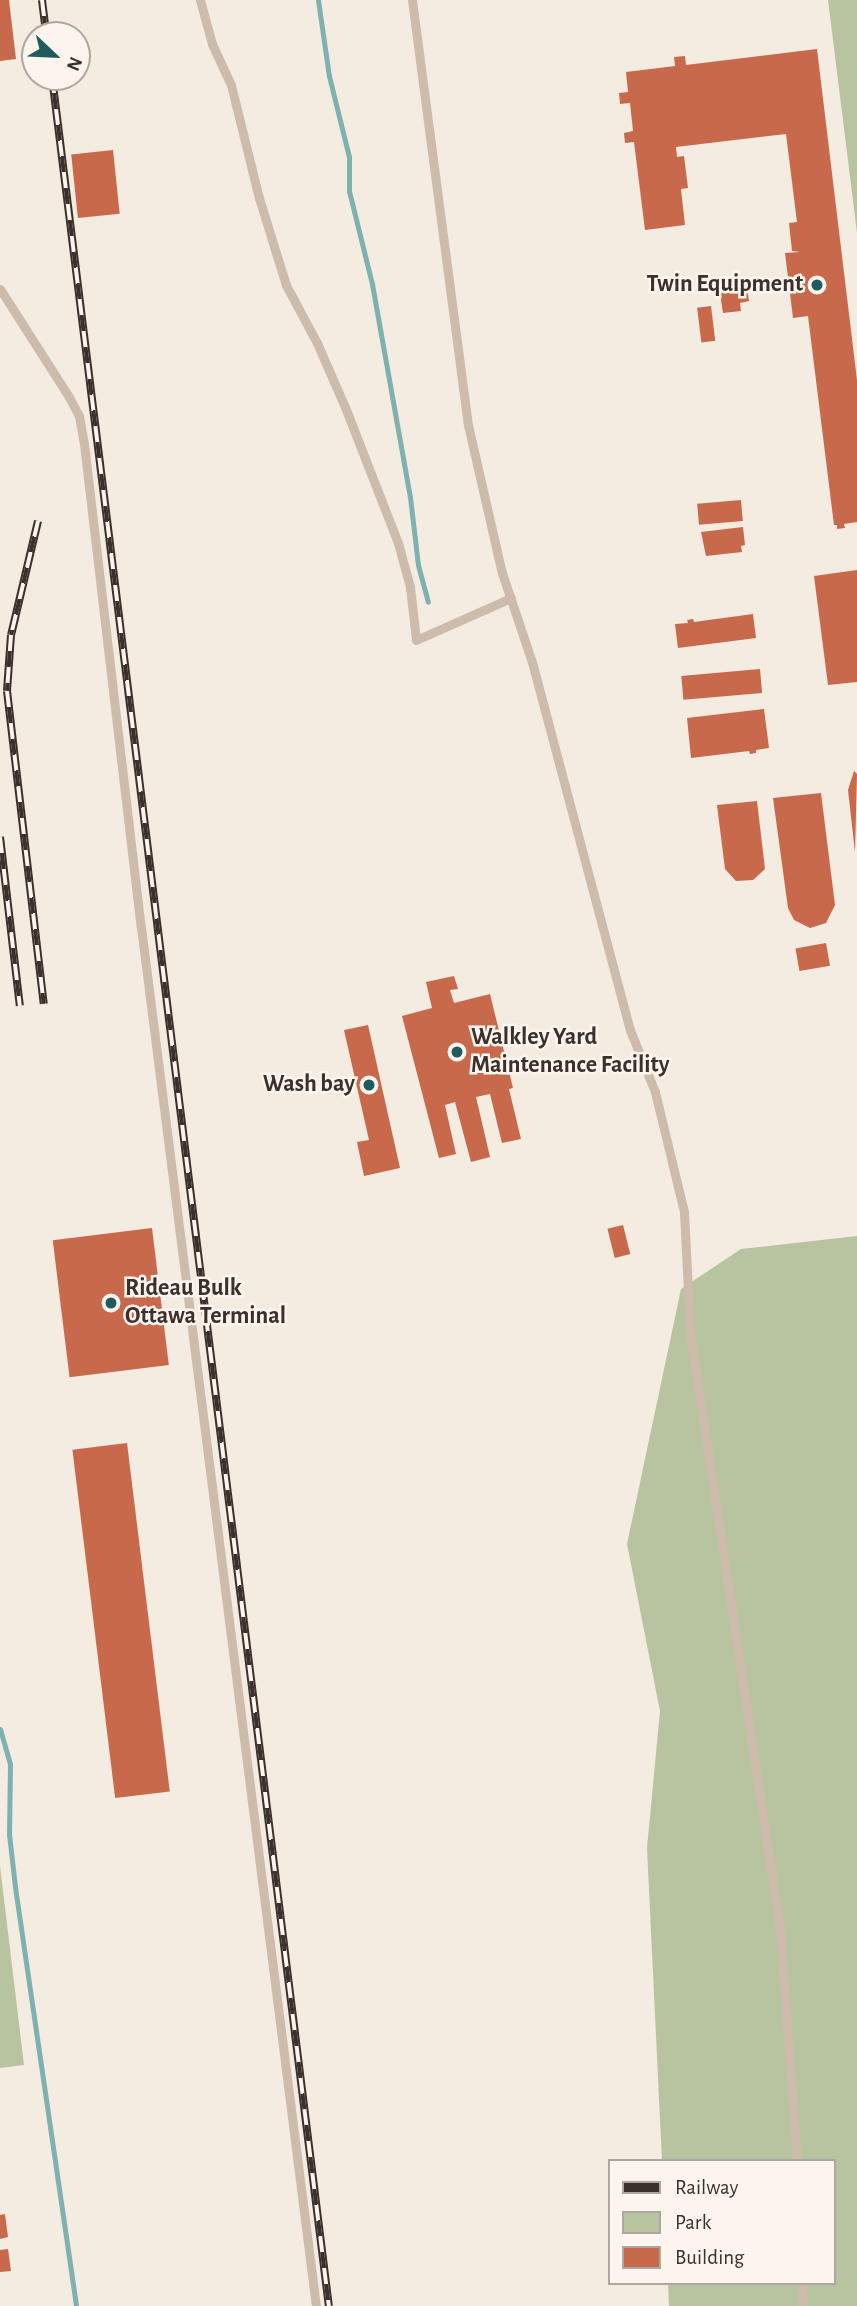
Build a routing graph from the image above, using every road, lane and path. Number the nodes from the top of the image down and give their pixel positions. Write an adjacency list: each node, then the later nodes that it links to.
1 (200, 0): 4 (lane)
2 (412, 0): 4 (lane)
3 (0, 289): 7 (lane)
4 (511, 598): 5 (lane)
5 (797, 2159)
6 (802, 2285): 8 (lane)
7 (316, 2306)
8 (803, 2306)

